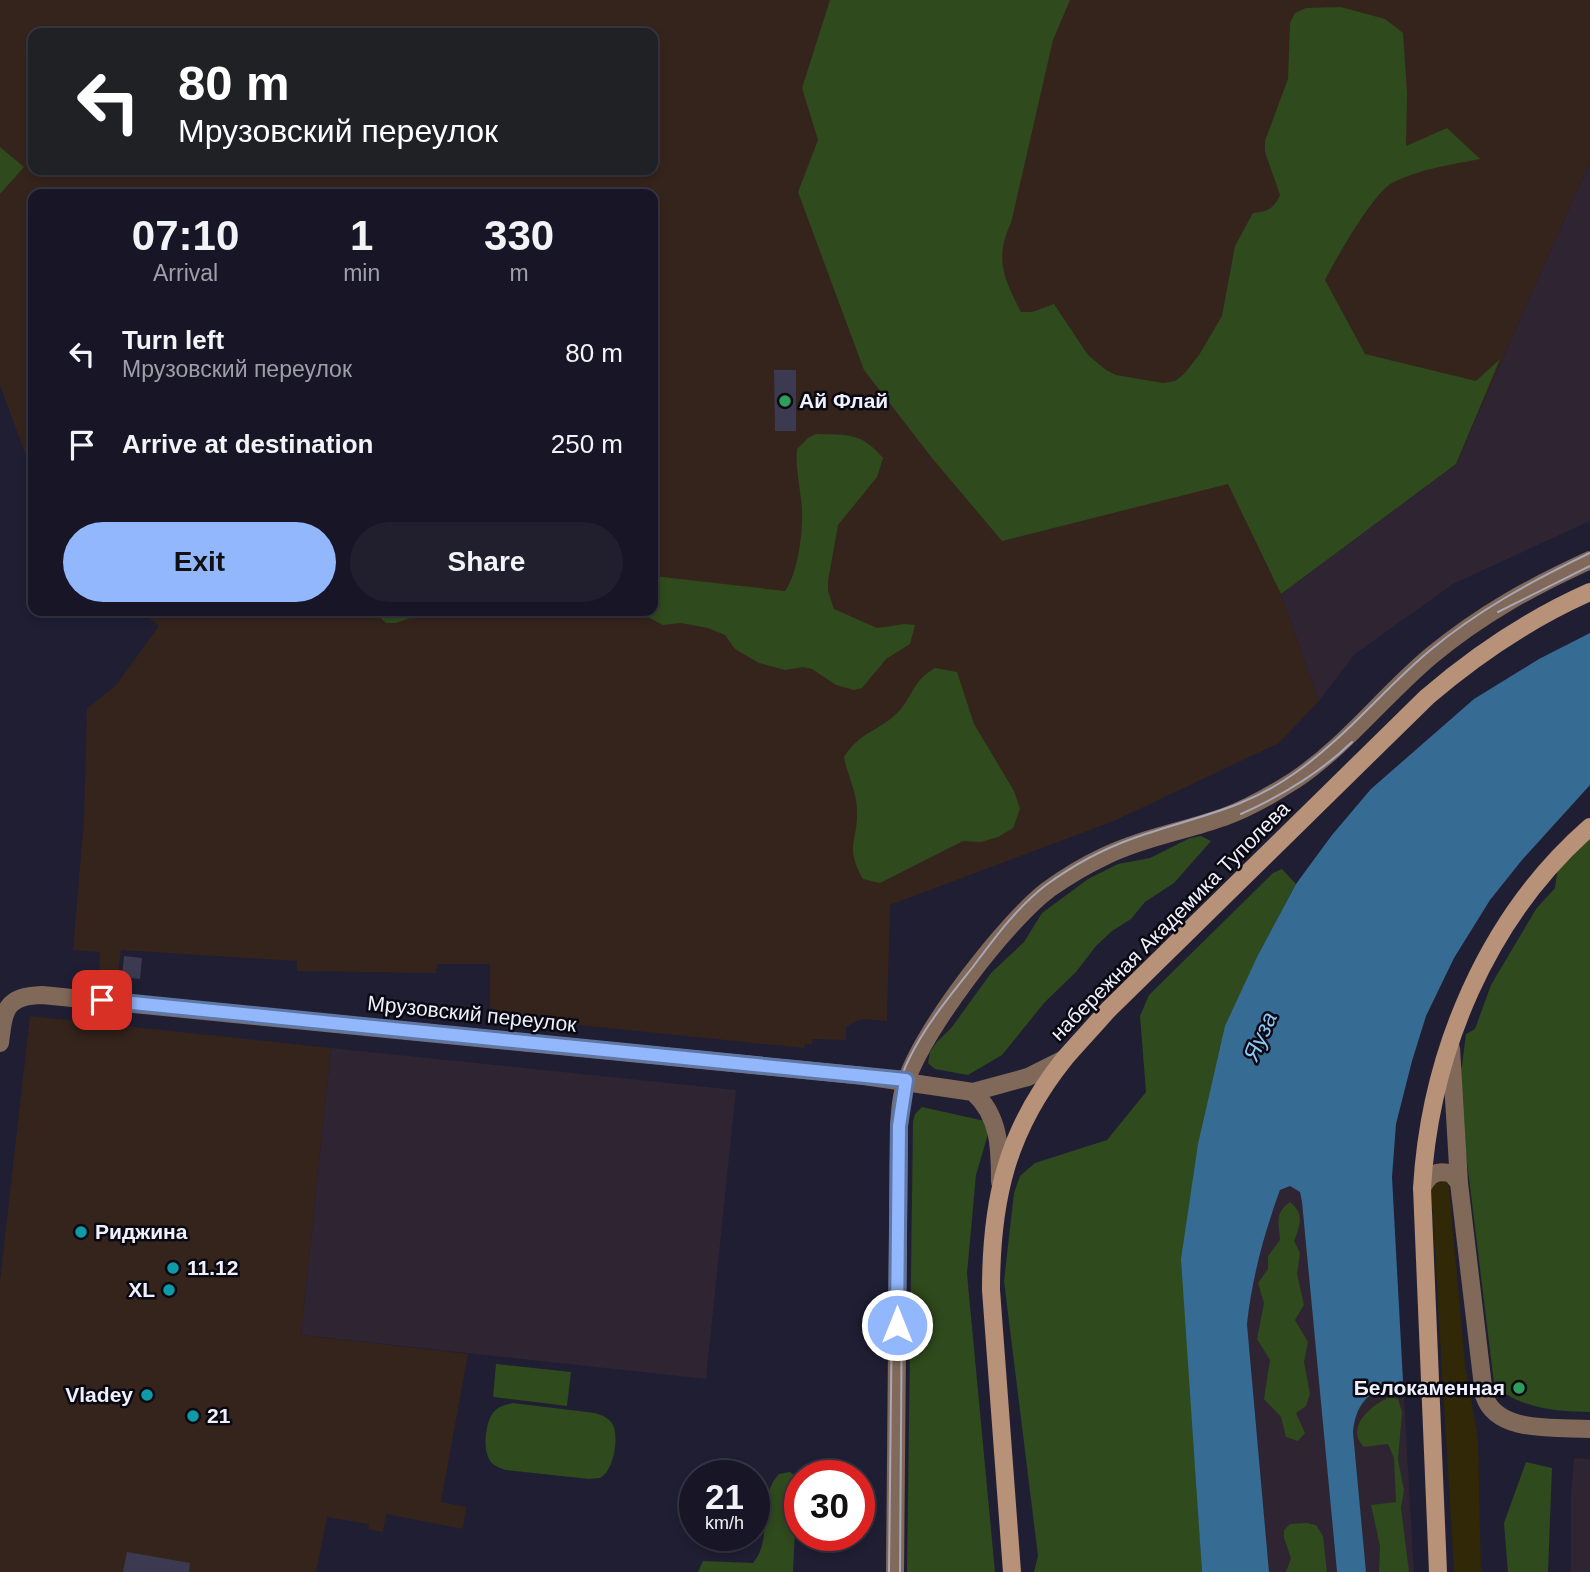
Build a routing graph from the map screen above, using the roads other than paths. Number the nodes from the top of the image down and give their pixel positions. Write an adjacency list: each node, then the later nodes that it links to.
1 (1590, 559): 7 (street)
2 (1590, 592): 6 (main road, набережная Академика Туполева)
3 (1590, 827): 4 (main road)
4 (1451, 1036): 9 (street); 11 (main road)
5 (0, 1043): 7 (street, Мрузовский переулок)
6 (1064, 1059): 8 (street, Мрузовский переулок); 10 (main road, набережная Академика Туполева)
7 (906, 1080): 8 (street, Мрузовский переулок); 13 (street)
8 (973, 1092): 10 (street)
9 (1459, 1183): 11 (street); 12 (street)
10 (1000, 1185): 14 (main road, набережная Академика Туполева)
11 (1422, 1188): 15 (main road)
12 (1590, 1429)
13 (895, 1572)
14 (1012, 1572)
15 (1438, 1572)

